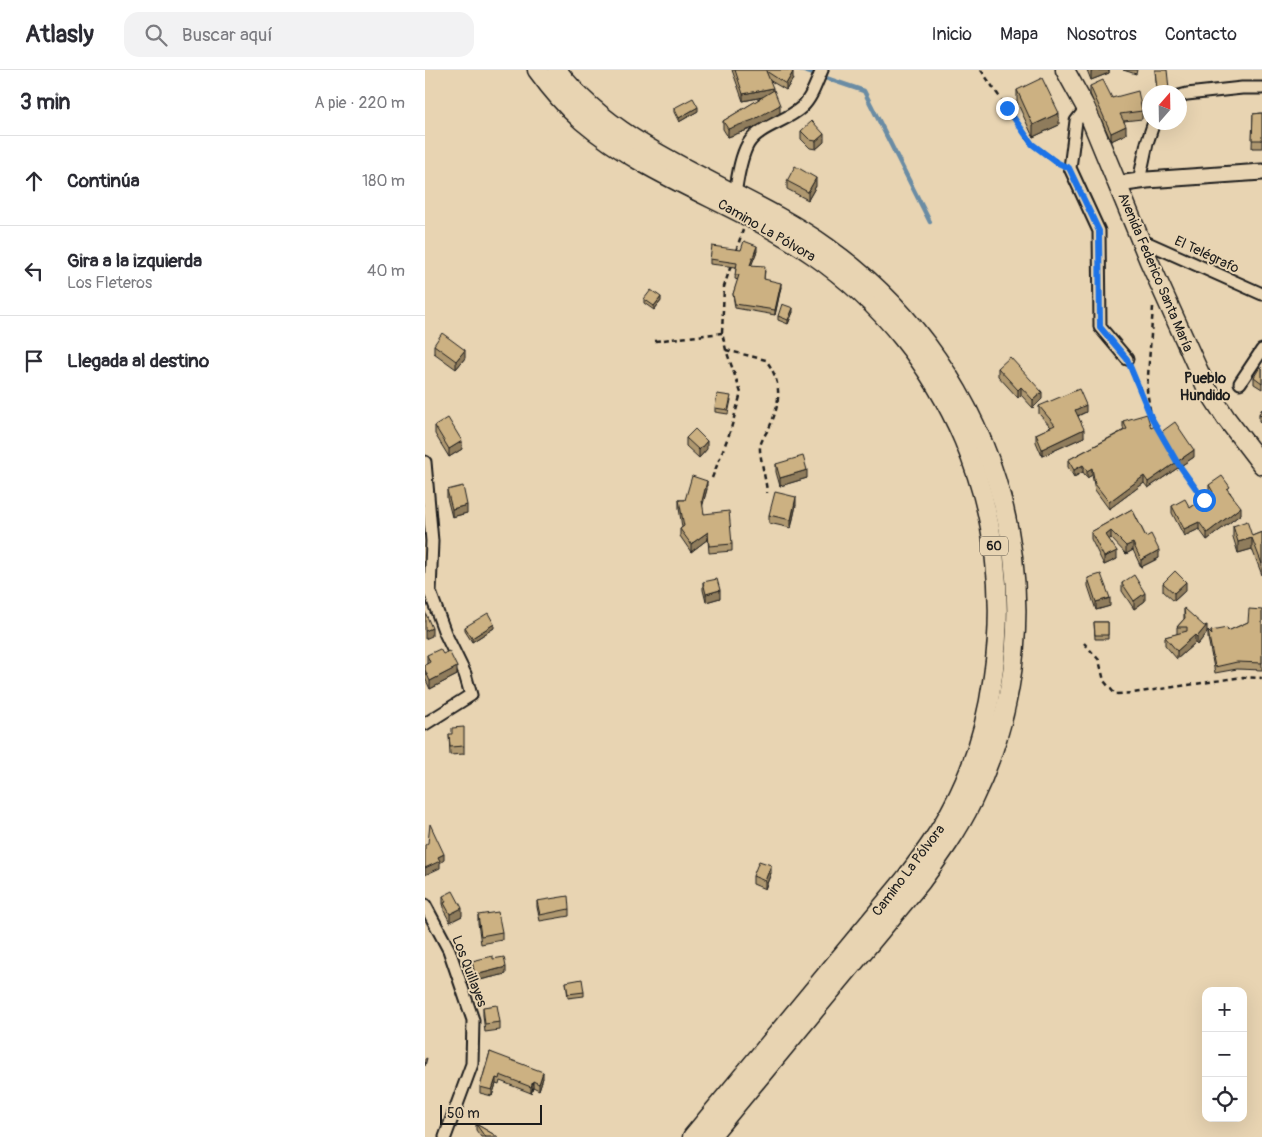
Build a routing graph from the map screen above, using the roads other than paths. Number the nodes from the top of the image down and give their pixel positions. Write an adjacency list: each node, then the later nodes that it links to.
1 (537, 70): 23 (main road, Camino La Pólvora / 60)
2 (557, 70): 12 (main road, Camino La Pólvora / 60)
3 (822, 70): 12 (street)
4 (1065, 70): 7 (main road, Avenida Federico Santa María)
5 (1262, 88): 6 (street)
6 (1187, 94)
7 (1086, 108): 11 (main road, Avenida Federico Santa María); 16 (street)
8 (1151, 130): 10 (street)
9 (1262, 172): 10 (main road)
10 (1139, 181): 11 (main road)
11 (1118, 184): 13 (main road, Avenida Federico Santa María)
12 (735, 193): 24 (main road, Camino La Pólvora / 60)
13 (1141, 240): 14 (street, El Telégrafo); 19 (main road, Avenida Federico Santa María)
14 (1262, 294)
15 (1262, 350): 17 (street)
16 (1127, 359)
17 (1240, 383)
18 (425, 462): 20 (street)
19 (1262, 465)
20 (425, 724)
21 (425, 905): 22 (street, Los Quillayes)
22 (445, 1137)
23 (692, 1137)
24 (710, 1137)

